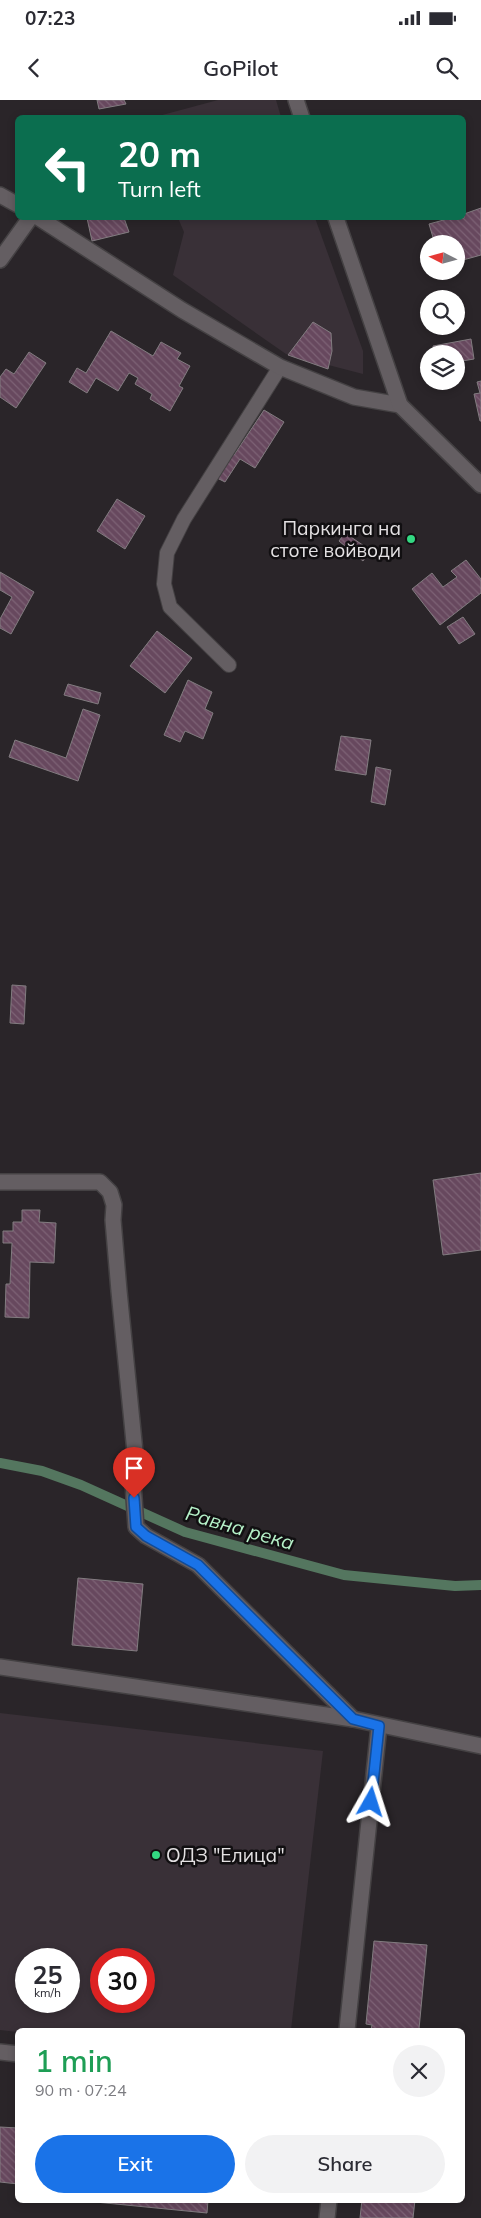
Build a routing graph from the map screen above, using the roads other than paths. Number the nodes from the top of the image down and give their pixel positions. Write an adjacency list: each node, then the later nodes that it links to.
1 (296, 100): 2 (street)
2 (301, 115)
3 (0, 195): 4 (street)
4 (15, 203)
5 (29, 220): 8 (street)
6 (42, 220): 9 (street)
7 (337, 220): 10 (street)
8 (0, 260)
9 (280, 367): 10 (street); 12 (lane)
10 (400, 404): 11 (street)
11 (481, 485)
12 (229, 665)
13 (0, 1182): 15 (street)
14 (0, 1667): 15 (street)
15 (353, 1719): 16 (street)
16 (379, 1726): 17 (street); 18 (street)
17 (481, 1746)
18 (347, 2028)
19 (0, 2052): 20 (street)
20 (15, 2054)
21 (329, 2203): 22 (street)
22 (327, 2218)

